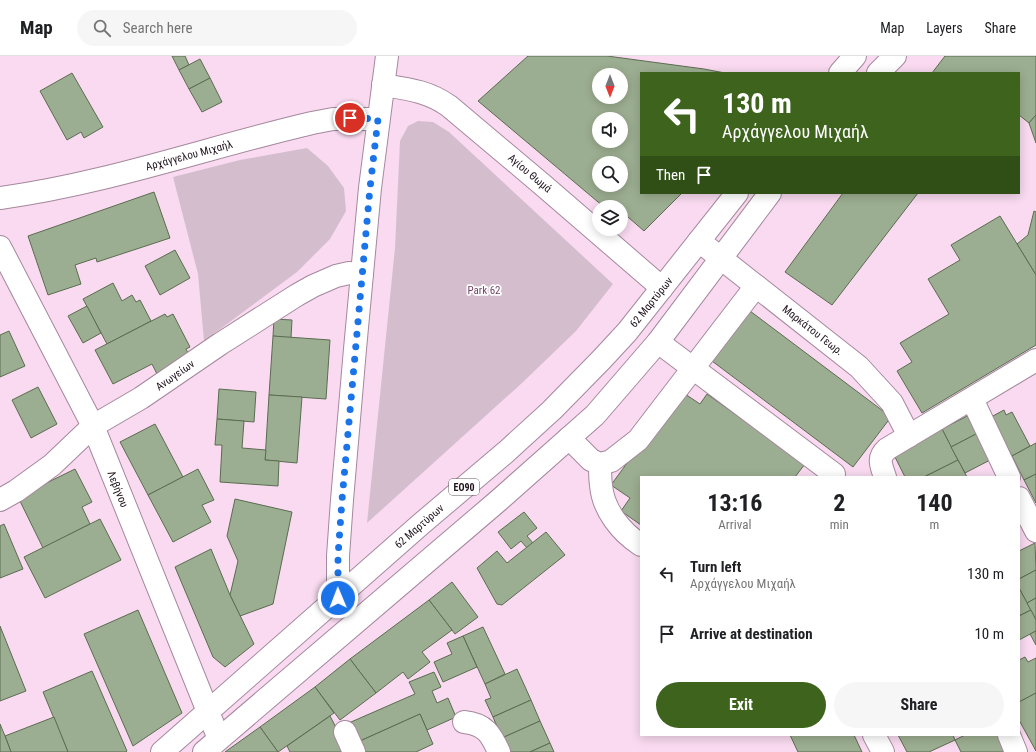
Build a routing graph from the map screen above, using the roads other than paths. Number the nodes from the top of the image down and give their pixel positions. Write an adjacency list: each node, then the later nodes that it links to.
1 (387, 56): 6 (street)
2 (855, 56): 4 (street)
3 (895, 56): 5 (street)
4 (841, 72)
5 (879, 72)
6 (383, 86): 7 (street); 16 (street, Αγίου Θωμά)
7 (378, 119): 10 (street, Αρχάγγελου Μιχαήλ); 14 (street)
8 (736, 194): 11 (street, 62 Μαρτύρων / ΕΟ90)
9 (769, 194): 13 (street)
10 (0, 198)
11 (699, 241): 13 (street, Μαρκάτου Γεωρ.); 16 (street, 62 Μαρτύρων / ΕΟ90)
12 (0, 247): 21 (street, Λεβήνου)
13 (721, 258): 15 (street, Μαρκάτου Γεωρ.); 17 (street)
14 (362, 274): 21 (street, Ανωγείων); 32 (street)
15 (756, 286): 19 (street); 22 (street, Μαρκάτου Γεωρ.)
16 (662, 288): 32 (street, 62 Μαρτύρων / ΕΟ90)
17 (658, 342): 19 (street); 23 (street)
18 (1036, 360): 20 (street)
19 (692, 368): 24 (street); 25 (street)
20 (972, 399): 22 (street); 27 (street)
21 (93, 426): 28 (street, Ανωγείων); 33 (street, Λεβήνου)
22 (909, 436): 26 (street)
23 (569, 438): 24 (street); 38 (street)
24 (600, 464): 31 (street)
25 (834, 474)
26 (885, 476)
27 (1009, 476)
28 (0, 500)
29 (1020, 500): 30 (street)
30 (1036, 531)
31 (640, 544)
32 (338, 598): 33 (street, 62 Μαρτύρων / ΕΟ90)
33 (208, 712): 38 (street, Λεβήνου); 39 (street, 62 Μαρτύρων / ΕΟ90)
34 (464, 722): 41 (street)
35 (345, 732): 40 (street)
36 (875, 736): 42 (street)
37 (1009, 736): 43 (street)
38 (212, 747)
39 (162, 752)
40 (354, 752)
41 (499, 752)
42 (883, 752)
43 (1016, 752)

